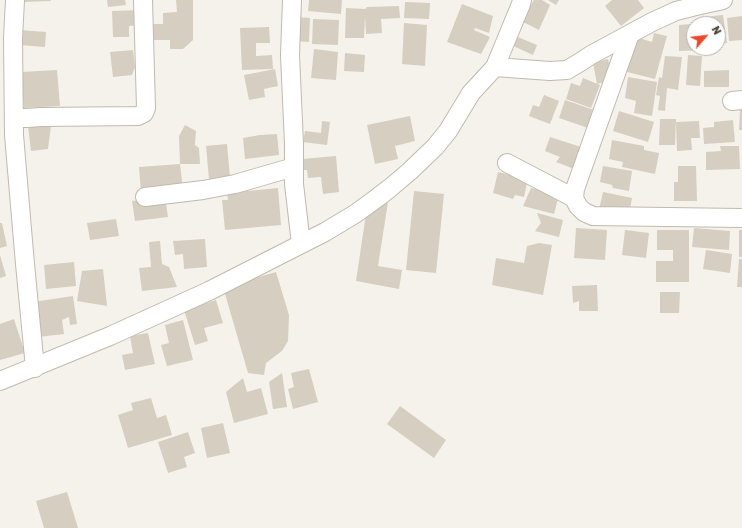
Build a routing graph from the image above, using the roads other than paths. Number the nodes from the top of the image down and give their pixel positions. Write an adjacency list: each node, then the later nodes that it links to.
1 (15, 0): 8 (street)
2 (144, 0): 8 (street)
3 (292, 0): 10 (street)
4 (522, 0): 7 (street)
5 (723, 0): 6 (street)
6 (630, 34): 7 (street); 12 (street)
7 (495, 67): 14 (street)
8 (14, 118): 15 (street)
9 (507, 162): 12 (street)
10 (294, 167): 11 (street); 14 (street)
11 (145, 197)
12 (574, 198): 13 (street)
13 (742, 218)
14 (301, 244): 15 (street)
15 (35, 368): 16 (street)
16 (0, 381)

